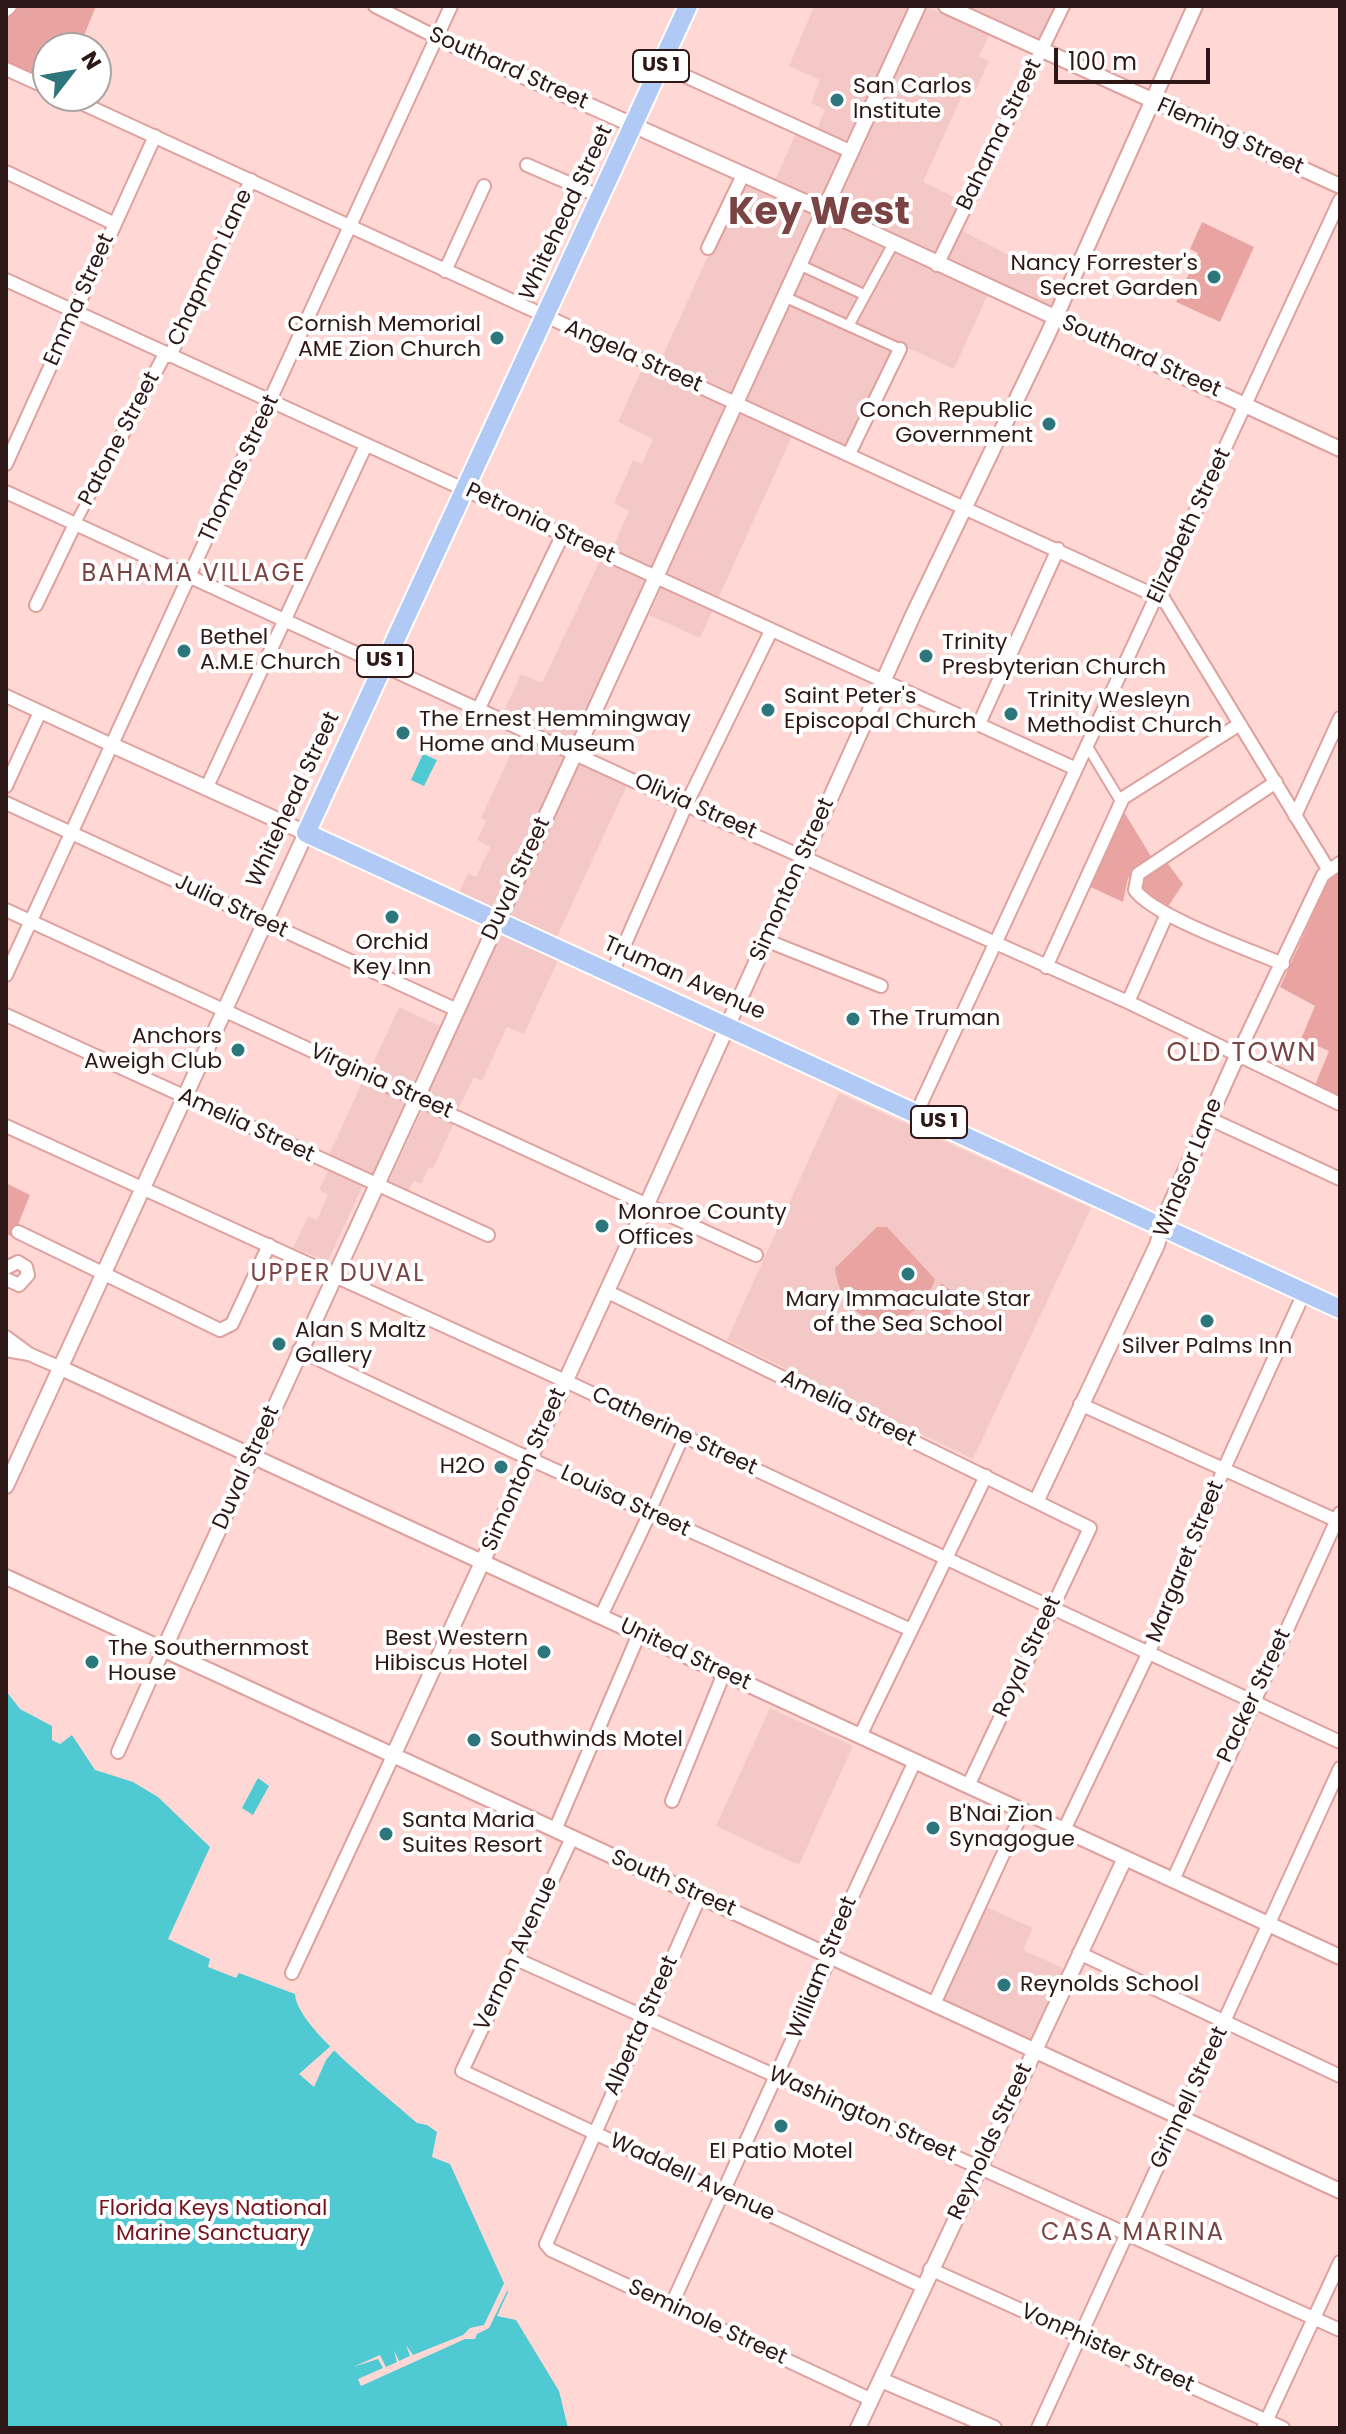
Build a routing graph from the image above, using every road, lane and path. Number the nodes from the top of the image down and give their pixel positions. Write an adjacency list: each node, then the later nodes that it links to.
1 (375, 6): 8 (street, Southard Street)
2 (451, 6): 8 (street, Thomas Street)
3 (688, 6): 10 (main road, Whitehead Street / US 1)
4 (918, 6): 17 (street, Duval Street)
5 (946, 6): 9 (street, Fleming Street)
6 (1063, 6): 9 (street, Bahama Street)
7 (1195, 6): 13 (street, Simonton Street)
8 (436, 37): 15 (street, Southard Street); 28 (street, Thomas Street)
9 (1042, 51): 13 (street, Fleming Street); 32 (street, Bahama Street)
10 (661, 65): 15 (main road, Whitehead Street / US 1); 17 (street)
11 (6, 69): 12 (street)
12 (32, 81)
13 (1152, 102): 23 (street, Fleming Street); 39 (street, Simonton Street)
14 (102, 112): 16 (street, Angela Street)
15 (635, 126): 20 (street, Southard Street); 24 (main road, Whitehead Street / US 1)
16 (155, 136): 21 (street, Angela Street); 27 (street, Emma Street)
17 (852, 152): 26 (street, Duval Street)
18 (527, 165): 24 (street)
19 (6, 172): 27 (street)
20 (743, 175): 26 (street, Southard Street); 30 (street)
21 (251, 180): 28 (street, Angela Street); 42 (street, Chapman Lane)
22 (484, 186): 33 (street)
23 (1340, 186)
24 (601, 197): 38 (main road, Whitehead Street / US 1)
25 (1340, 200): 45 (street, Elizabeth Street)
26 (825, 212): 29 (street, Southard Street); 31 (street, Duval Street)
27 (115, 224): 37 (street, Emma Street)
28 (350, 225): 33 (street, Angela Street); 43 (street, Thomas Street)
29 (893, 244): 32 (street, Southard Street); 35 (street)
30 (708, 248)
31 (800, 265): 35 (street); 36 (street, Duval Street)
32 (937, 265): 39 (street, Southard Street)
33 (445, 271): 38 (street, Angela Street)
34 (6, 280): 37 (street, Petronia Street)
35 (865, 295): 40 (street)
36 (785, 297): 40 (street); 44 (street, Duval Street)
37 (75, 312): 42 (street, Petronia Street); 50 (street, Emma Street)
38 (544, 318): 44 (street, Angela Street); 51 (main road, Whitehead Street / US 1)
39 (1055, 318): 45 (street, Southard Street); 53 (street, Simonton Street)
40 (849, 325): 41 (street)
41 (900, 349): 48 (street)
42 (167, 355): 43 (street, Petronia Street); 49 (street, Patone Street)
43 (270, 403): 46 (street, Petronia Street); 57 (street, Thomas Street)
44 (737, 404): 48 (street, Angela Street); 58 (street, Duval Street)
45 (1246, 404): 47 (street, Southard Street); 59 (street, Elizabeth Street)
46 (366, 445): 51 (street, Petronia Street); 61 (street)
47 (1340, 449)
48 (849, 454): 53 (street, Angela Street)
49 (111, 456): 54 (street, Patone Street)
50 (6, 464)
51 (466, 490): 55 (street, Petronia Street); 63 (main road, Whitehead Street / US 1)
52 (6, 492): 54 (street, Olivia Street)
53 (964, 505): 56 (street, Angela Street); 64 (street, Simonton Street)
54 (75, 524): 57 (street, Olivia Street); 60 (street)
55 (563, 534): 58 (street, Petronia Street); 66 (street)
56 (1058, 549): 59 (street, Angela Street); 69 (street)
57 (191, 577): 61 (street, Olivia Street); 72 (street, Thomas Street)
58 (656, 578): 62 (street, Petronia Street); 73 (street, Duval Street)
59 (1158, 595): 70 (street, Windsor Lane); 71 (street, Elizabeth Street)
60 (36, 605)
61 (288, 619): 63 (street, Olivia Street); 77 (street)
62 (771, 631): 64 (street, Petronia Street); 80 (street)
63 (383, 666): 66 (street, Olivia Street); 82 (main road, Whitehead Street / US 1)
64 (883, 681): 69 (street, Petronia Street); 84 (street, Simonton Street)
65 (6, 696): 67 (street, Truman Avenue)
66 (479, 708): 73 (street, Olivia Street)
67 (40, 712): 72 (street, Truman Avenue); 76 (street)
68 (1340, 718): 81 (street)
69 (979, 724): 74 (street, Petronia Street)
70 (1240, 724): 75 (street, Windsor Lane); 78 (street)
71 (1086, 744): 74 (street, Elizabeth Street); 78 (street)
72 (114, 746): 77 (street, Truman Avenue); 83 (street, Thomas Street)
73 (575, 753): 80 (street, Olivia Street); 89 (street, Duval Street)
74 (1074, 768): 92 (street, Elizabeth Street)
75 (1276, 782): 81 (street, Windsor Lane); 87 (street)
76 (6, 786)
77 (206, 789): 82 (street, Truman Avenue)
78 (1121, 802): 94 (street)
79 (6, 803): 83 (street, Julia Street)
80 (686, 805): 84 (street, Olivia Street); 95 (street)
81 (1295, 816): 85 (street, Windsor Lane)
82 (306, 833): 89 (main road, Truman Avenue / US 1); 90 (street, Whitehead Street)
83 (73, 834): 88 (street, Thomas Street); 90 (street, Julia Street)
84 (804, 856): 91 (street, Simonton Street); 92 (street, Olivia Street)
85 (1334, 866): 93 (street, Windsor Lane)
86 (6, 910): 88 (street, Virginia Street)
87 (1167, 914): 93 (street); 98 (street)
88 (32, 921): 96 (street, Thomas Street); 99 (street, Virginia Street)
89 (498, 921): 95 (main road, Truman Avenue / US 1); 100 (street, Duval Street)
90 (265, 922): 99 (street, Whitehead Street); 100 (street, Julia Street)
91 (765, 940): 97 (street); 102 (street, Simonton Street)
92 (994, 944): 94 (street, Olivia Street); 107 (street, Elizabeth Street)
93 (1283, 964): 103 (street, Windsor Lane)
94 (1046, 967): 98 (street, Olivia Street)
95 (612, 973): 102 (main road, Truman Avenue / US 1)
96 (6, 975)
97 (881, 986)
98 (1128, 1002): 103 (street, Olivia Street)
99 (223, 1010): 104 (street, Whitehead Street); 105 (street, Virginia Street)
100 (457, 1010): 105 (street, Duval Street)
101 (6, 1015): 104 (street, Amelia Street)
102 (727, 1025): 107 (main road, Truman Avenue / US 1); 113 (street, Simonton Street)
103 (1237, 1056): 106 (street, Olivia Street); 108 (street, Windsor Lane)
104 (185, 1097): 111 (street, Amelia Street); 112 (street, Whitehead Street)
105 (416, 1098): 111 (street, Duval Street); 113 (street, Virginia Street)
106 (1340, 1104)
107 (917, 1112): 114 (main road, Truman Avenue / US 1)
108 (1208, 1118): 110 (street); 114 (street, Windsor Lane)
109 (6, 1126): 112 (street, Catherine Street)
110 (1340, 1179)
111 (376, 1185): 116 (street, Amelia Street); 121 (street, Duval Street)
112 (143, 1188): 117 (street, Catherine Street); 120 (street, Whitehead Street)
113 (647, 1204): 118 (street, Virginia Street); 123 (street, Simonton Street)
114 (1163, 1228): 124 (main road, Truman Avenue / US 1); 132 (street, Windsor Lane)
115 (18, 1232): 120 (street)
116 (488, 1235)
117 (269, 1245): 120 (street); 121 (street, Catherine Street)
118 (756, 1255)
119 (6, 1268): 122 (street)
120 (103, 1272): 130 (street, Whitehead Street)
121 (335, 1276): 128 (street, Duval Street); 131 (street, Catherine Street)
122 (6, 1279)
123 (606, 1291): 131 (street, Simonton Street); 137 (street, Amelia Street)
124 (1304, 1293): 125 (main road, Truman Avenue / US 1); 136 (street, Margaret Street)
125 (1340, 1309)
126 (6, 1337): 129 (street, United Street)
127 (6, 1350): 129 (street, United Street)
128 (299, 1350): 134 (street, Duval Street); 135 (street, Louisa Street)
129 (29, 1354): 130 (street, United Street)
130 (61, 1368): 134 (street, United Street); 138 (street, Whitehead Street)
131 (565, 1382): 133 (street, Catherine Street); 135 (street, Simonton Street)
132 (1080, 1404): 136 (street); 139 (street, Windsor Lane)
133 (684, 1437): 140 (street); 143 (street, Catherine Street)
134 (253, 1456): 144 (street, United Street); 150 (street, Duval Street)
135 (530, 1459): 140 (street, Louisa Street); 144 (street, Simonton Street)
136 (1223, 1471): 141 (street); 151 (street, Margaret Street)
137 (986, 1476): 139 (street, Amelia Street); 143 (street)
138 (6, 1486)
139 (1037, 1500): 142 (street, Amelia Street)
140 (650, 1513): 147 (street); 148 (street, Louisa Street)
141 (1339, 1519): 153 (street, Packer Street)
142 (1090, 1528): 146 (street, Royal Street)
143 (943, 1559): 146 (street, Catherine Street); 148 (street)
144 (483, 1563): 147 (street, United Street); 157 (street, Simonton Street)
145 (6, 1577): 150 (street, South Street)
146 (1052, 1606): 151 (street, Catherine Street); 160 (street, Royal Street)
147 (601, 1616): 149 (street, United Street)
148 (909, 1629): 154 (street)
149 (639, 1634): 152 (street, United Street); 163 (street)
150 (163, 1651): 156 (street, Duval Street); 157 (street, South Street)
151 (1149, 1652): 153 (street, Catherine Street); 164 (street, Margaret Street)
152 (724, 1673): 154 (street, United Street); 161 (street)
153 (1252, 1699): 155 (street, Catherine Street); 167 (street, Packer Street)
154 (860, 1736): 158 (street, United Street)
155 (1340, 1742)
156 (118, 1752)
157 (393, 1756): 163 (street, South Street); 174 (street, Simonton Street)
158 (915, 1761): 160 (street, United Street); 170 (street, William Street)
159 (1340, 1768): 169 (street, Grinnell Street)
160 (968, 1786): 162 (street, United Street)
161 (672, 1801)
162 (1023, 1811): 164 (street, United Street); 175 (street)
163 (555, 1830): 165 (street, South Street)
164 (1064, 1830): 166 (street, United Street)
165 (572, 1838): 168 (street, South Street); 173 (street, Vernon Avenue)
166 (1125, 1858): 167 (street, United Street); 171 (street, Reynolds Street)
167 (1173, 1880): 169 (street, United Street)
168 (700, 1896): 170 (street, South Street); 176 (street, Alberta Street)
169 (1270, 1925): 172 (street, United Street); 177 (street, Grinnell Street)
170 (826, 1953): 175 (street, South Street); 181 (street, William Street)
171 (1079, 1953): 177 (street); 178 (street, Reynolds Street)
172 (1340, 1957)
173 (516, 1959): 176 (street, Washington Street); 179 (street, Vernon Avenue)
174 (292, 1973)
175 (934, 2004): 178 (street, South Street)
176 (646, 2016): 181 (street, Washington Street); 183 (street, Alberta Street)
177 (1225, 2021): 180 (street); 182 (street, Grinnell Street)
178 (1034, 2050): 182 (street, South Street); 184 (street, Reynolds Street)
179 (462, 2071): 183 (street, Waddell Avenue)
180 (1340, 2076)
181 (777, 2077): 184 (street, Washington Street); 186 (street, William Street)
182 (1180, 2118): 185 (street, South Street); 187 (street, Grinnell Street)
183 (594, 2132): 186 (street, Waddell Avenue); 188 (street, Alberta Street)
184 (979, 2168): 187 (street, Washington Street); 190 (street, Reynolds Street)
185 (1340, 2191)
186 (723, 2193): 191 (street, Waddell Avenue); 192 (street, William Street)
187 (1127, 2236): 193 (street, Washington Street); 195 (street, Grinnell Street)
188 (546, 2244): 192 (street, Seminole Street)
189 (1340, 2262): 193 (street)
190 (930, 2269): 191 (street, Reynolds Street); 195 (street, VonPhister Street)
191 (922, 2286): 196 (street, Reynolds Street)
192 (671, 2306): 197 (street, Seminole Street)
193 (1315, 2318): 194 (street, Washington Street); 198 (street)
194 (1340, 2330)
195 (1081, 2337): 198 (street, VonPhister Street); 201 (street, Grinnell Street)
196 (881, 2380): 197 (street, Reynolds Street); 200 (street)
197 (872, 2400): 199 (street, Reynolds Street)
198 (1265, 2424): 202 (street, VonPhister Street)
199 (858, 2428)
200 (994, 2428)
201 (1038, 2428)
202 (1283, 2428)

